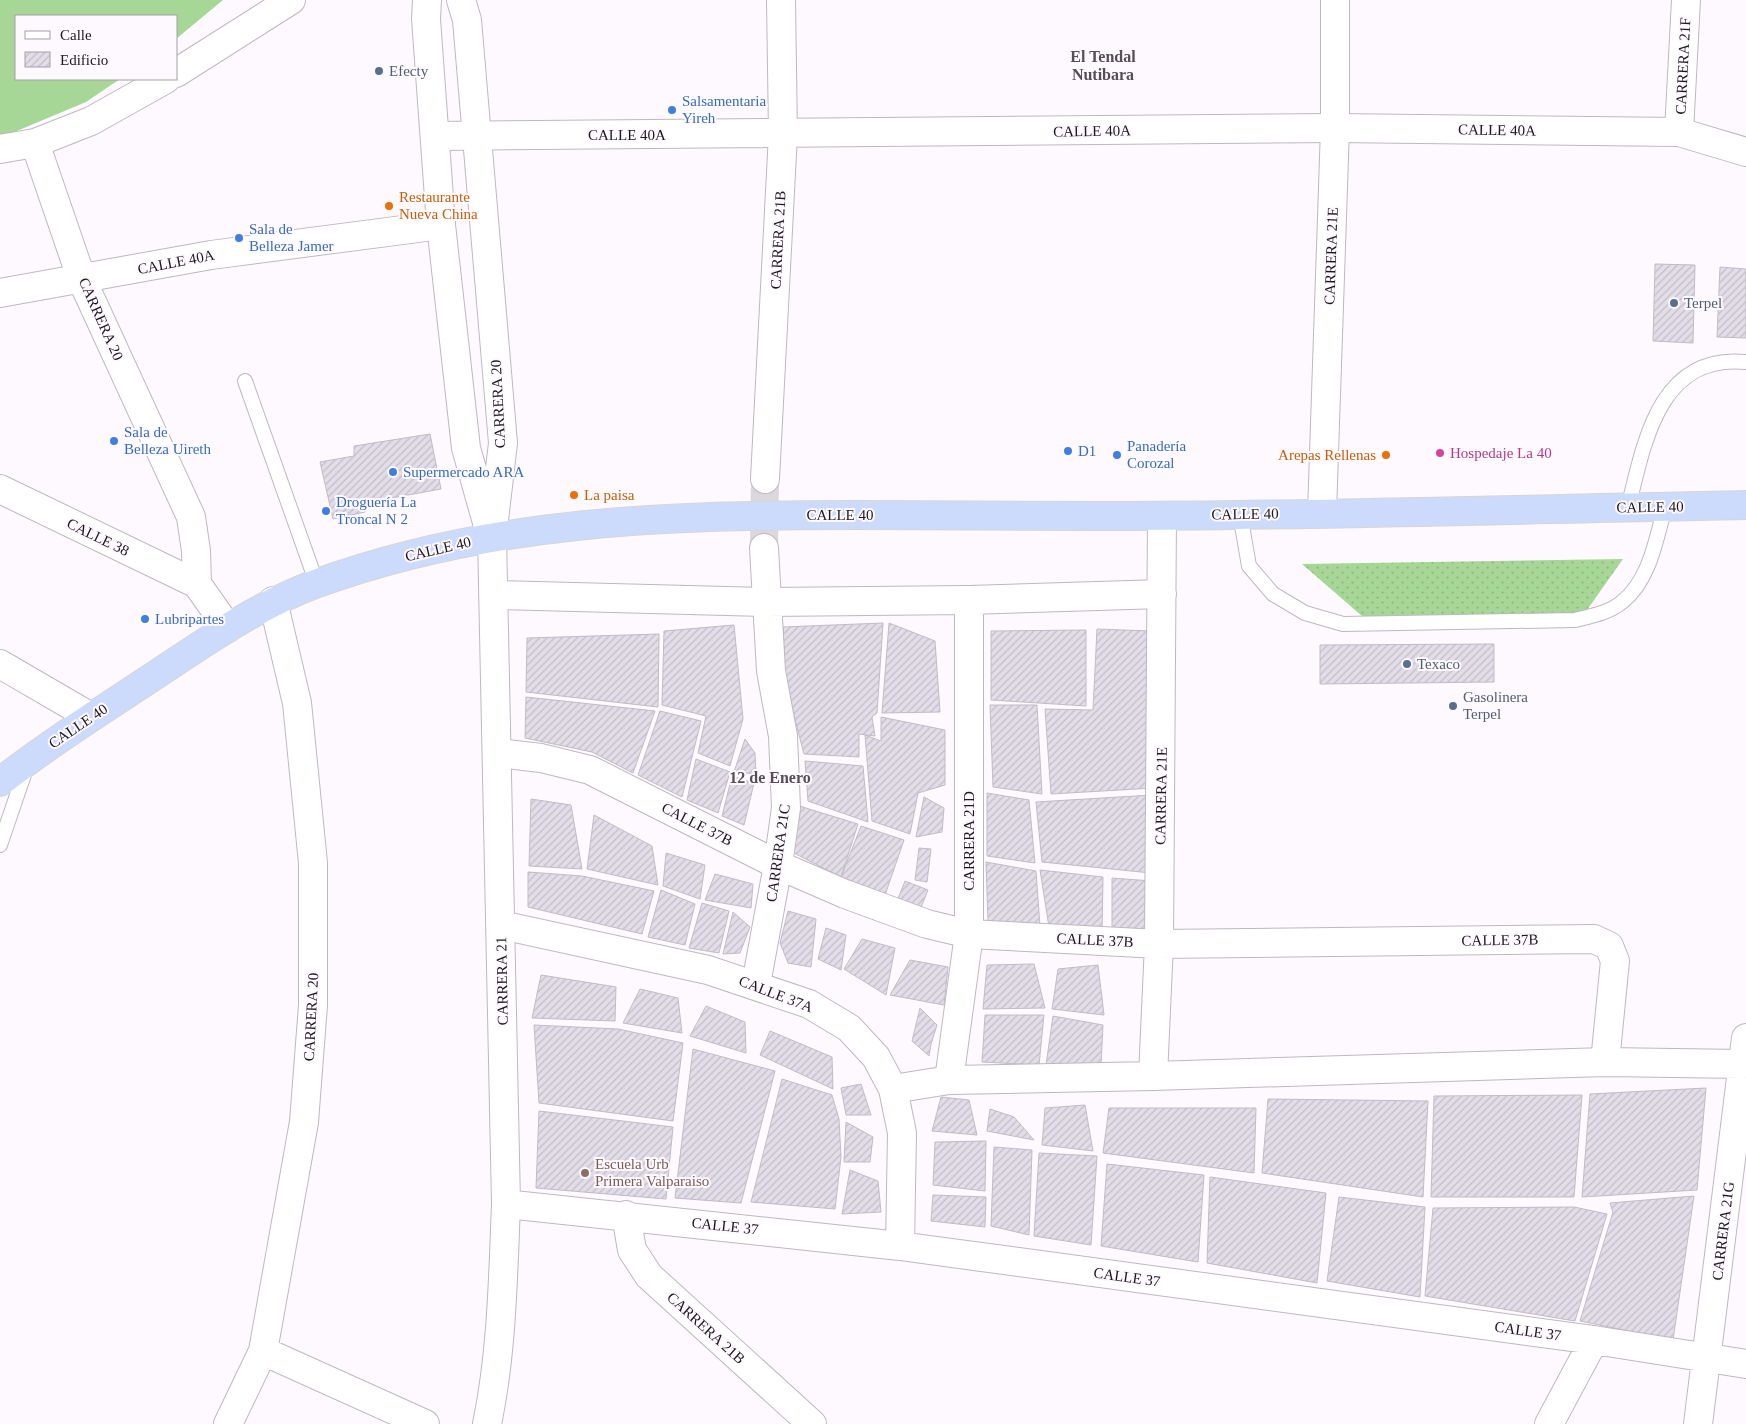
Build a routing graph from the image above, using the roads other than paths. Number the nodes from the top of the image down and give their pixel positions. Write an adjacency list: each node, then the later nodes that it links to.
1 (291, 0): 7 (street)
2 (428, 0): 12 (street)
3 (461, 0): 13 (street, CARRERA 20)
4 (781, 0): 11 (street, CARRERA 21B)
5 (1335, 0): 9 (street, CARRERA 21E)
6 (1686, 0): 10 (street, CARRERA 21F)
7 (178, 72)
8 (164, 80): 14 (street)
9 (1335, 128): 10 (street, CALLE 40A); 11 (street, CALLE 40A); 27 (street, CARRERA 21E)
10 (1679, 132): 16 (street, CALLE 40A)
11 (783, 134): 13 (street, CALLE 40A); 22 (street, CARRERA 21B)
12 (435, 136): 13 (street, CALLE 40A); 17 (street)
13 (477, 136): 30 (street, CARRERA 20)
14 (35, 143): 15 (street); 18 (street, CARRERA 20)
15 (0, 149)
16 (1746, 152)
17 (442, 225): 18 (street, CALLE 40A); 30 (street)
18 (82, 280): 19 (street, CALLE 40A); 32 (street, CARRERA 20)
19 (0, 294)
20 (1746, 362): 26 (lane)
21 (245, 382): 33 (lane)
22 (765, 479)
23 (0, 489): 32 (street, CALLE 38)
24 (1746, 506): 25 (highway, CALLE 40)
25 (1665, 507): 26 (highway, CALLE 40); 28 (lane)
26 (1628, 508): 27 (highway, CALLE 40)
27 (1322, 513): 28 (highway, CALLE 40)
28 (1240, 514): 29 (highway, CALLE 40)
29 (1162, 516): 30 (highway, CALLE 40); 34 (street, CARRERA 21E)
30 (492, 537): 33 (highway, CALLE 40); 35 (street, CARRERA 21)
31 (764, 548): 38 (street)
32 (197, 584): 39 (street)
33 (317, 584): 37 (highway, CALLE 40)
34 (1162, 594): 36 (street); 49 (street, CARRERA 21E)
35 (495, 595): 38 (street); 42 (street, CARRERA 21)
36 (969, 600): 38 (street); 48 (street, CARRERA 21D)
37 (273, 601): 39 (highway, CALLE 40); 61 (street, CARRERA 20)
38 (767, 602): 46 (street, CARRERA 21C)
39 (228, 628): 41 (highway, CALLE 40)
40 (0, 664): 41 (street)
41 (90, 717): 43 (highway, CALLE 40)
42 (498, 753): 46 (street, CALLE 37B); 47 (street, CARRERA 21)
43 (29, 759): 44 (highway, CALLE 40); 45 (lane)
44 (0, 782)
45 (0, 845)
46 (778, 864): 48 (street, CALLE 37B); 50 (street, CARRERA 21C)
47 (501, 925): 50 (street, CALLE 37A); 57 (street, CARRERA 21)
48 (969, 934): 49 (street, CALLE 37B); 55 (street, CARRERA 21D)
49 (1159, 944): 52 (street, CALLE 37B); 54 (street, CARRERA 21E)
50 (756, 984): 56 (street, CALLE 37A)
51 (1746, 1038): 53 (street, CARRERA 21G)
52 (1605, 1062): 53 (street); 54 (street)
53 (1742, 1064): 62 (street, CARRERA 21G)
54 (1153, 1076): 55 (street)
55 (950, 1080): 56 (street)
56 (893, 1089): 59 (street, CALLE 37A)
57 (506, 1204): 58 (street, CALLE 37); 66 (street, CARRERA 21)
58 (626, 1215): 59 (street, CALLE 37); 67 (street, CARRERA 21B)
59 (900, 1246): 60 (street, CALLE 37)
60 (1594, 1340): 62 (street, CALLE 37); 68 (street)
61 (264, 1351): 64 (street, CARRERA 20); 65 (street)
62 (1708, 1357): 63 (street, CALLE 37); 69 (street, CARRERA 21G)
63 (1746, 1364)
64 (228, 1424)
65 (424, 1424)
66 (487, 1424)
67 (812, 1424)
68 (1549, 1424)
69 (1698, 1424)

